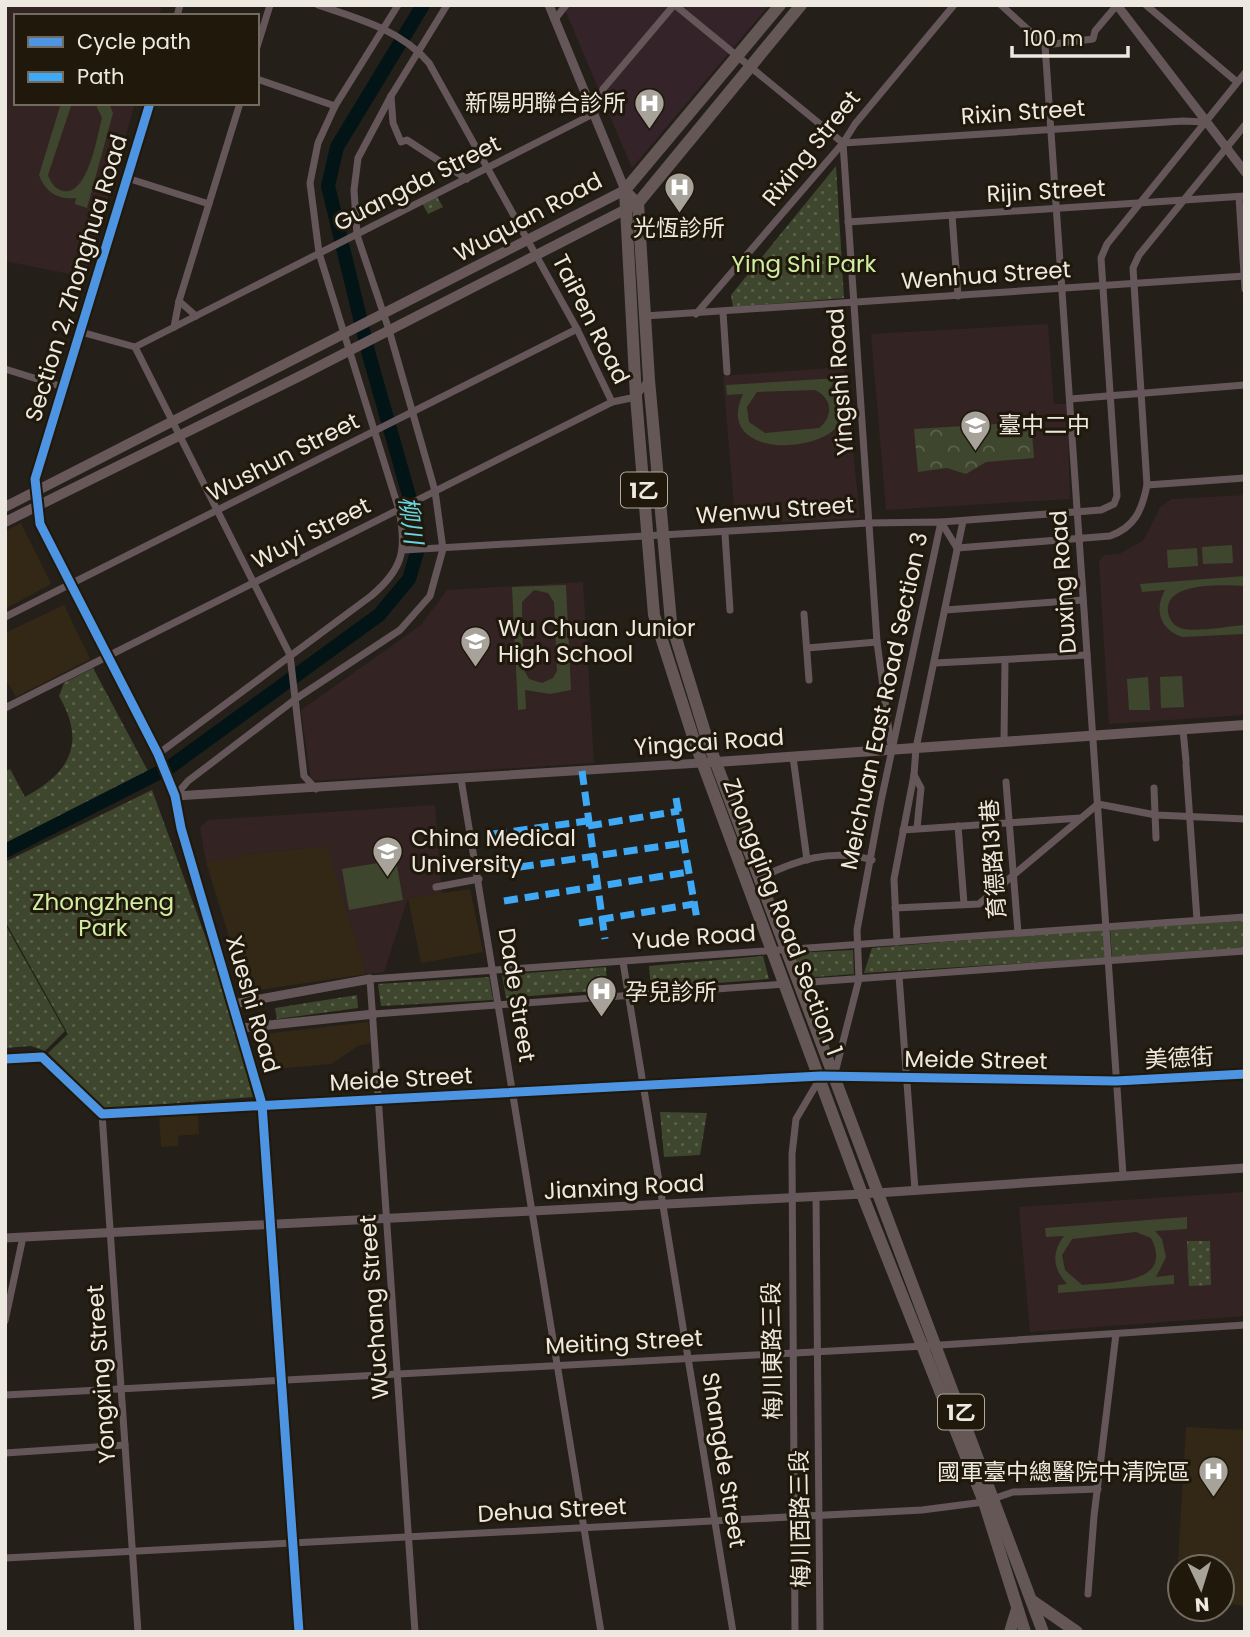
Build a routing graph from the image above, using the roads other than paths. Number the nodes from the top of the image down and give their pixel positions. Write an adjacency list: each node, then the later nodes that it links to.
1 (270, 5): 16 (street)
2 (318, 5): 15 (street)
3 (398, 5): 15 (street)
4 (447, 5): 18 (street)
5 (549, 5): 14 (street)
6 (566, 5): 14 (street)
7 (675, 5): 19 (street); 28 (street)
8 (780, 5): 19 (main road, Wuquan Road)
9 (801, 5): 20 (main road, Wuquan Road)
10 (954, 5): 32 (street, Rixing Street)
11 (1000, 5): 17 (street)
12 (1117, 5): 17 (street); 29 (street)
13 (1146, 5): 23 (street)
14 (555, 19): 28 (street)
15 (384, 29): 18 (street); 27 (street)
16 (259, 41)
17 (1045, 45): 31 (street, Duxing Road)
18 (420, 52): 24 (street); 34 (street, TaiPen Road)
19 (738, 56): 20 (street); 38 (main road, Wuquan Road)
20 (750, 66): 32 (street); 41 (main road, Wuquan Road)
21 (1245, 73): 23 (street, Meichuan East Road Section 3)
22 (259, 80): 27 (street)
23 (1237, 82): 29 (street, Meichuan East Road Section 3)
24 (391, 96): 37 (street); 48 (street)
25 (149, 105): 36 (street, Section 2, Zhonghua Road)
26 (239, 105): 42 (street)
27 (335, 106): 50 (street)
28 (595, 113): 34 (street, Guangda Street); 38 (street)
29 (1205, 122): 31 (street, Rixin Street); 33 (street); 43 (street, Meichuan East Road Section 3)
30 (1245, 125): 33 (street)
31 (1051, 130): 32 (street, Rixin Street); 45 (street, Duxing Road)
32 (843, 144): 47 (street, Yingshi Road); 61 (street, Rixing Street)
33 (1226, 149): 35 (street); 40 (street)
34 (488, 169): 37 (street, Guangda Street); 49 (street, TaiPen Road)
35 (1245, 172)
36 (127, 178): 42 (street); 68 (street, Section 2, Zhonghua Road)
37 (467, 179): 48 (street, Guangda Street)
38 (625, 190): 41 (main road); 44 (main road, Zhongqing Road Section 1 / 1乙); 49 (main road, Wuquan Road)
39 (1242, 197): 40 (street, Rijin Street); 52 (street)
40 (1182, 201): 43 (street, Rijin Street); 53 (street)
41 (638, 203): 44 (main road, Wuquan Road); 64 (main road, Zhongqing Road Section 1 / 1乙)
42 (209, 204): 58 (street)
43 (1138, 204): 45 (street, Rijin Street); 54 (street, Meichuan East Road Section 3)
44 (625, 209): 51 (main road, Wuquan Road); 79 (main road, Zhongqing Road Section 1 / 1乙)
45 (1056, 210): 46 (street, Rijin Street); 55 (street, Duxing Road)
46 (952, 215): 47 (street, Rijin Street); 57 (street)
47 (848, 222): 59 (street, Yingshi Road)
48 (354, 236): 50 (street, Guangda Street); 62 (street)
49 (528, 241): 51 (street, TaiPen Road); 62 (main road, Wuquan Road)
50 (319, 253): 63 (street, Guangda Street); 69 (street)
51 (536, 254): 66 (street, TaiPen Road); 67 (main road, Wuquan Road)
52 (1244, 276): 53 (street, Wenhua Street); 56 (street)
53 (1133, 285): 54 (street, Wenhua Street); 77 (street)
54 (1101, 287): 55 (street, Wenhua Street); 78 (street, Meichuan East Road Section 3)
55 (1062, 289): 57 (street, Wenhua Street); 80 (street, Duxing Road)
56 (1245, 289)
57 (958, 296): 59 (street, Wenhua Street)
58 (179, 301): 63 (street); 65 (street)
59 (854, 303): 60 (street, Wenhua Street); 98 (street, Yingshi Road)
60 (723, 312): 61 (street, Wenhua Street); 73 (street)
61 (696, 314): 64 (street, Wenhua Street)
62 (385, 315): 67 (street); 69 (main road, Wuquan Road)
63 (196, 316): 65 (street, Guangda Street)
64 (645, 316): 74 (main road, Zhongqing Road Section 1 / 1乙)
65 (174, 327): 70 (street, Guangda Street)
66 (577, 329): 81 (street, TaiPen Road); 82 (street, Wushun Street)
67 (389, 330): 71 (main road, Wuquan Road); 82 (street)
68 (80, 332): 70 (street); 76 (street, Section 2, Zhonghua Road)
69 (345, 335): 71 (street); 83 (main road)
70 (135, 347): 83 (street)
71 (350, 351): 84 (street); 85 (main road)
72 (5, 369): 76 (street)
73 (727, 372)
74 (649, 380): 79 (street, TaiPen Road); 100 (main road, Zhongqing Road Section 1 / 1乙)
75 (1245, 385): 77 (street)
76 (63, 387): 88 (street, Section 2, Zhonghua Road)
77 (1140, 393): 78 (street); 87 (street)
78 (1111, 395): 80 (street); 94 (street, Meichuan East Road Section 3)
79 (636, 397): 81 (street, Wuyi Street); 101 (main road, Zhongqing Road Section 1 / 1乙)
80 (1070, 399): 94 (street, Duxing Road)
81 (612, 402): 89 (street, Wuyi Street)
82 (408, 415): 84 (street, Wushun Street); 89 (street)
83 (174, 422): 85 (street); 88 (main road)
84 (381, 429): 92 (street); 93 (street, Wushun Street)
85 (180, 435): 90 (main road); 93 (street)
86 (1245, 478): 87 (street)
87 (1147, 485): 102 (street)
88 (35, 492): 90 (street, Section 2, Zhonghua Road); 91 (main road)
89 (434, 492): 92 (street, Wuyi Street); 104 (street)
90 (37, 506): 96 (main road); 107 (street, Xueshi Road)
91 (5, 507)
92 (403, 508): 105 (street); 106 (street, Wuyi Street)
93 (218, 511): 106 (street); 107 (street, Wushun Street)
94 (1077, 512): 95 (street, Meichuan East Road Section 3); 102 (street, Duxing Road)
95 (963, 521): 97 (street, Meichuan East Road Section 3); 103 (street)
96 (5, 522)
97 (941, 522): 98 (street, Wenwu Street); 103 (street); 128 (street, Meichuan East Road Section 3)
98 (868, 523): 99 (street, Wenwu Street); 113 (street, Yingshi Road)
99 (724, 534): 100 (street, Wenwu Street); 109 (street)
100 (662, 536): 101 (street, Wenwu Street); 131 (main road, Zhongqing Road Section 1 / 1乙)
101 (648, 538): 104 (street, Wenwu Street); 131 (main road, Zhongqing Road Section 1 / 1乙)
102 (1079, 540): 103 (street); 108 (street, Duxing Road)
103 (957, 548): 110 (street)
104 (443, 549): 105 (street, Wenwu Street); 121 (street)
105 (404, 550): 115 (street)
106 (255, 583): 115 (street); 116 (street, Wuyi Street)
107 (71, 584): 112 (street, Wushun Street); 116 (street, Xueshi Road)
108 (1083, 600): 110 (street); 117 (street, Duxing Road)
109 (730, 610)
110 (945, 610): 119 (street)
111 (804, 614): 114 (street)
112 (5, 617)
113 (877, 642): 114 (street); 128 (street, Yingshi Road)
114 (807, 648): 120 (street)
115 (290, 655): 121 (street); 130 (street)
116 (108, 656): 122 (street, Wuyi Street); 130 (street, Xueshi Road)
117 (1087, 656): 118 (street); 125 (street, Duxing Road)
118 (1005, 660): 119 (street); 126 (street)
119 (935, 663): 127 (street)
120 (809, 680)
121 (296, 694): 136 (street); 137 (street)
122 (7, 705)
123 (1245, 726): 124 (main road, Yingcai Road)
124 (1183, 730): 125 (main road, Yingcai Road); 140 (street)
125 (1092, 736): 126 (main road, Yingcai Road); 138 (street, Duxing Road)
126 (1004, 742): 127 (main road, Yingcai Road)
127 (916, 748): 128 (main road, Yingcai Road); 132 (street)
128 (892, 750): 129 (main road, Yingcai Road); 149 (street, Meichuan East Road Section 3)
129 (793, 757): 131 (main road, Yingcai Road); 148 (street)
130 (160, 758): 137 (street, Xueshi Road)
131 (709, 763): 133 (street, Yingcai Road); 151 (main road, Zhongqing Road Section 1 / 1乙); 162 (main road, Zhongqing Road Section 1 / 1乙)
132 (914, 775): 145 (street); 146 (street)
133 (461, 779): 136 (street, Yingcai Road); 152 (street, Dade Street)
134 (1006, 782): 143 (street, 育德路131巷)
135 (1154, 788): 139 (street)
136 (317, 789): 137 (street, Yingcai Road)
137 (175, 796): 172 (street, Xueshi Road)
138 (1098, 804): 139 (street); 141 (street); 158 (street, Duxing Road)
139 (1156, 815): 140 (street); 147 (street)
140 (1190, 817): 142 (street); 157 (street)
141 (1082, 818): 143 (street); 150 (street)
142 (1245, 818)
143 (1009, 822): 144 (street); 150 (street, 育德路131巷)
144 (958, 825): 145 (street); 154 (street)
145 (917, 828): 146 (street)
146 (903, 830): 155 (street)
147 (1156, 838)
148 (807, 860): 149 (street); 151 (street)
149 (872, 860): 161 (street, Meichuan East Road Section 3)
150 (1013, 877): 154 (street); 159 (street, 育德路131巷)
151 (760, 878): 162 (main road, Zhongqing Road Section 1 / 1乙)
152 (480, 879): 153 (street); 166 (street, Dade Street)
153 (436, 887)
154 (964, 904): 155 (street)
155 (895, 908): 160 (street)
156 (1245, 917): 157 (street, Yude Road)
157 (1197, 920): 158 (street, Yude Road)
158 (1107, 927): 159 (street, Yude Road); 164 (street, Duxing Road)
159 (1018, 933): 160 (street, Yude Road)
160 (897, 942): 161 (street, Yude Road)
161 (857, 944): 162 (street, Yude Road); 169 (street, 梅川東路三段)
162 (780, 950): 165 (street, Yude Road); 170 (main road, Zhongqing Road Section 1 / 1乙)
163 (1245, 951): 164 (street)
164 (1110, 961): 167 (street); 180 (street, Duxing Road)
165 (623, 962): 166 (street, Yude Road); 171 (street, Shangde Street)
166 (494, 971): 168 (street, Yude Road); 173 (street, Dade Street)
167 (899, 976): 169 (street); 179 (street)
168 (370, 979): 172 (street, Yude Road); 174 (street, Wuchang Street)
169 (859, 979): 170 (street); 178 (street, 梅川東路三段)
170 (793, 984): 171 (street); 178 (main road, Zhongqing Road Section 1 / 1乙)
171 (628, 995): 173 (street); 181 (street, Shangde Street)
172 (233, 1004): 175 (street, Xueshi Road)
173 (500, 1004): 174 (street); 182 (street, Dade Street)
174 (374, 1014): 175 (street); 183 (street, Wuchang Street)
175 (240, 1028): 184 (street, Xueshi Road)
176 (5, 1059): 185 (street)
177 (1245, 1074): 180 (street, 美德街)
178 (828, 1076): 179 (street, Meide Street); 181 (street, Meide Street); 189 (main road, Zhongqing Road Section 1 / 1乙); 190 (main road, Zhongqing Road Section 1 / 1乙); 192 (street, 梅川東路三段)
179 (907, 1079): 180 (street, Meide Street); 188 (street)
180 (1116, 1081): 187 (street, Duxing Road)
181 (643, 1084): 182 (street, Meide Street); 193 (street, Shangde Street)
182 (514, 1093): 183 (street, Meide Street); 194 (street, Dade Street)
183 (380, 1099): 184 (street, Meide Street); 195 (street, Wuchang Street)
184 (262, 1104): 185 (street, Meide Street); 196 (street, Xueshi Road)
185 (102, 1114): 197 (street, Yongxing Street)
186 (1245, 1168): 187 (street, Jianxing Road)
187 (1124, 1175): 188 (street, Jianxing Road)
188 (915, 1191): 189 (street, Jianxing Road)
189 (879, 1193): 190 (street, Jianxing Road); 203 (main road, Zhongqing Road Section 1 / 1乙)
190 (862, 1194): 191 (street, Jianxing Road); 203 (main road, Zhongqing Road Section 1 / 1乙)
191 (816, 1196): 192 (street, Jianxing Road); 204 (street, 梅川西路三段)
192 (791, 1198): 193 (street, Jianxing Road); 205 (street, 梅川東路三段)
193 (664, 1205): 194 (street, Jianxing Road); 206 (street, Shangde Street)
194 (534, 1211): 195 (street, Jianxing Road); 207 (street, Dade Street)
195 (388, 1218): 196 (street, Jianxing Road); 208 (street, Wuchang Street)
196 (271, 1224): 197 (street, Jianxing Road); 209 (street, Xueshi Road)
197 (110, 1232): 198 (street, Jianxing Road); 210 (street, Yongxing Street)
198 (23, 1237): 199 (street, Jianxing Road); 200 (street)
199 (5, 1238)
200 (5, 1321)
201 (1245, 1325): 202 (street, Meiting Street)
202 (1116, 1334): 203 (street, Meiting Street); 214 (street)
203 (930, 1346): 204 (street, Meiting Street); 215 (main road, Zhongqing Road Section 1 / 1乙)
204 (818, 1352): 205 (street, Meiting Street); 216 (street, 梅川西路三段)
205 (791, 1353): 206 (street, Meiting Street); 217 (street, 梅川東路三段)
206 (689, 1358): 207 (street, Meiting Street); 218 (street, Shangde Street)
207 (558, 1366): 208 (street, Meiting Street); 219 (street, Dade Street)
208 (398, 1374): 209 (street, Meiting Street); 220 (street, Wuchang Street)
209 (282, 1380): 210 (street, Meiting Street); 221 (street, Xueshi Road)
210 (121, 1389): 211 (street, Meiting Street); 212 (street, Yongxing Street)
211 (5, 1395)
212 (125, 1445): 213 (street); 222 (street, Yongxing Street)
213 (5, 1453)
214 (1098, 1489): 215 (street, Dehua Street); 224 (street)
215 (989, 1500): 216 (street, Dehua Street); 225 (main road, Zhongqing Road Section 1 / 1乙); 226 (main road, Zhongqing Road Section 1 / 1乙)
216 (820, 1515): 217 (street, Dehua Street); 233 (street, 梅川西路三段)
217 (793, 1517): 218 (street, Dehua Street); 232 (street, 梅川東路三段)
218 (714, 1521): 219 (street, Dehua Street); 231 (street, Shangde Street)
219 (585, 1528): 220 (street, Dehua Street); 230 (street, Dade Street)
220 (408, 1537): 221 (street, Dehua Street); 229 (street, Wuchang Street)
221 (293, 1543): 222 (street, Dehua Street); 228 (street, Xueshi Road)
222 (132, 1551): 223 (street, Dehua Street); 227 (street, Yongxing Street)
223 (5, 1558)
224 (1088, 1594)
225 (1031, 1600): 236 (main road, Zhongqing Road Section 1 / 1乙); 237 (main road)
226 (1017, 1608): 234 (main road); 235 (main road, Zhongqing Road Section 1 / 1乙)
227 (138, 1632)
228 (299, 1632)
229 (415, 1632)
230 (601, 1632)
231 (733, 1632)
232 (795, 1632)
233 (820, 1632)
234 (1010, 1632)
235 (1025, 1632)
236 (1042, 1632)
237 (1077, 1632)

